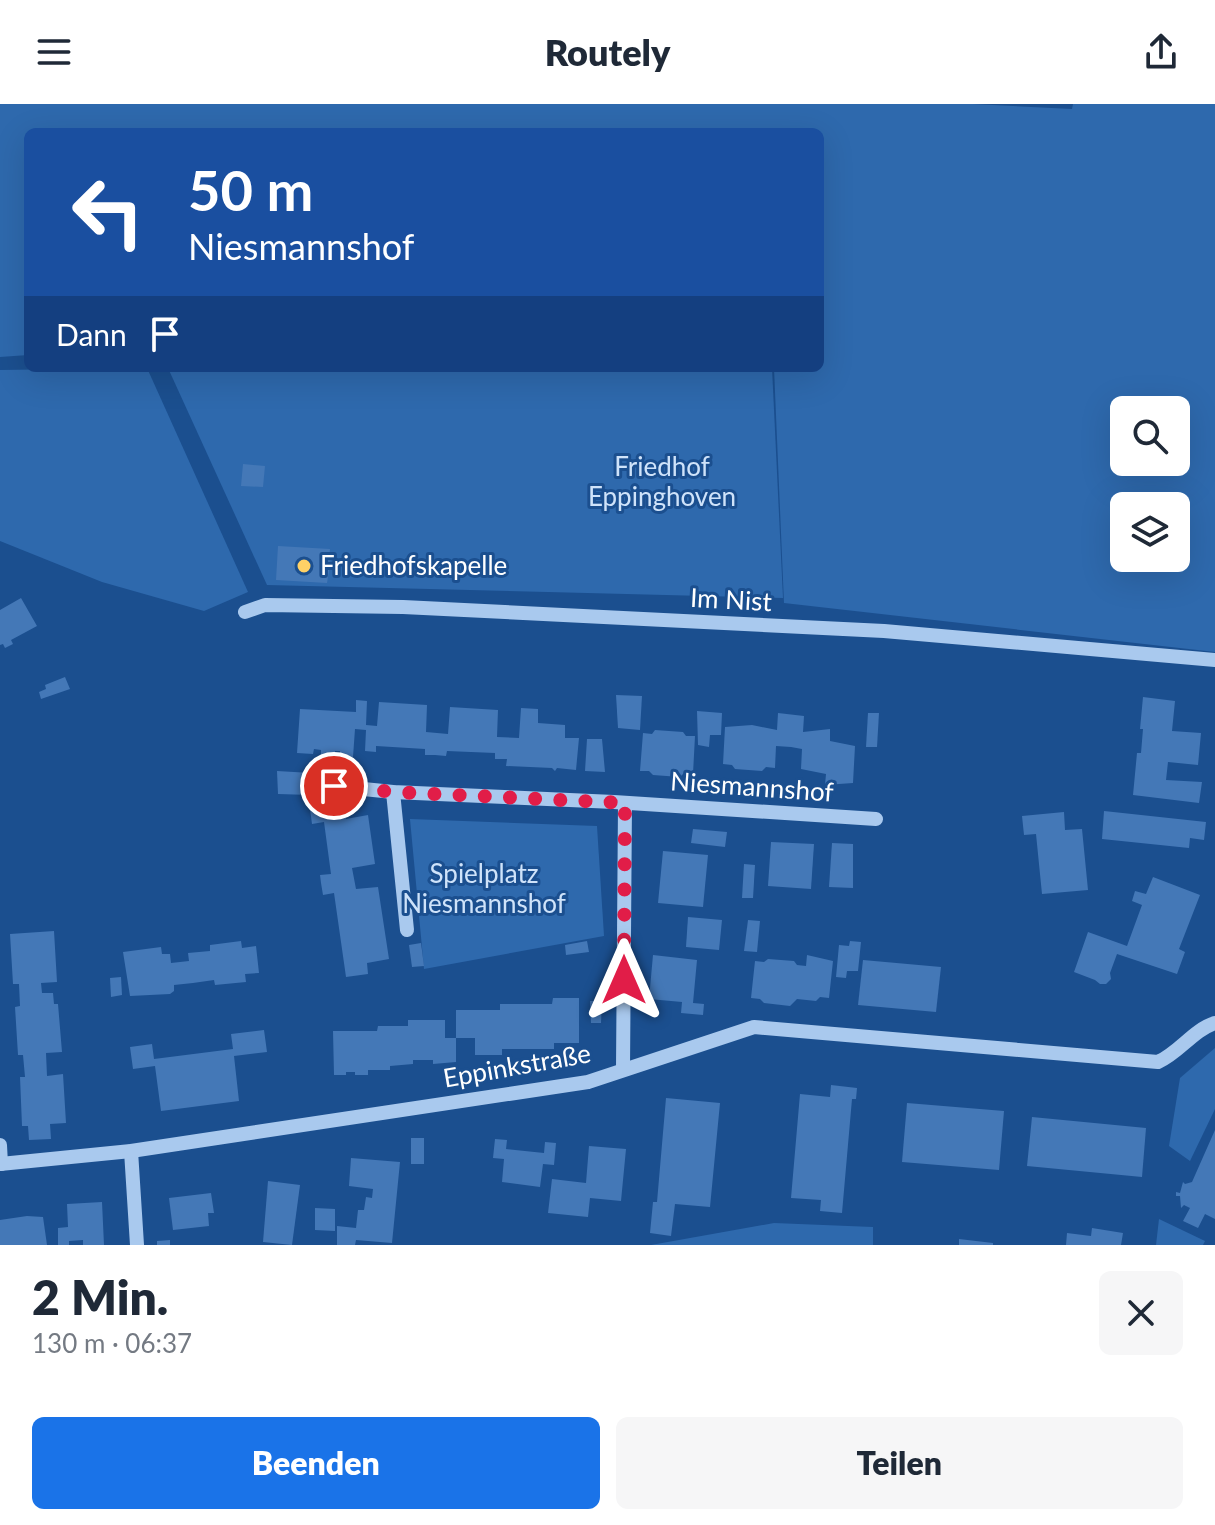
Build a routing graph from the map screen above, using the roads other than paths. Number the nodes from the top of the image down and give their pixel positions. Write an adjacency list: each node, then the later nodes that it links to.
1 (245, 612): 2 (street, Im Nist)
2 (1215, 660)
3 (334, 786): 4 (street, Niesmannshof)
4 (393, 792): 5 (street, Niesmannshof); 7 (street)
5 (625, 803): 6 (street, Niesmannshof); 9 (street)
6 (876, 819)
7 (407, 930)
8 (1215, 1023): 9 (street, Eppinkstraße)
9 (623, 1069): 11 (street, Eppinkstraße)
10 (0, 1145): 12 (street, Eppinkstraße)
11 (131, 1151): 12 (street, Eppinkstraße); 13 (street)
12 (0, 1164)
13 (137, 1245)

